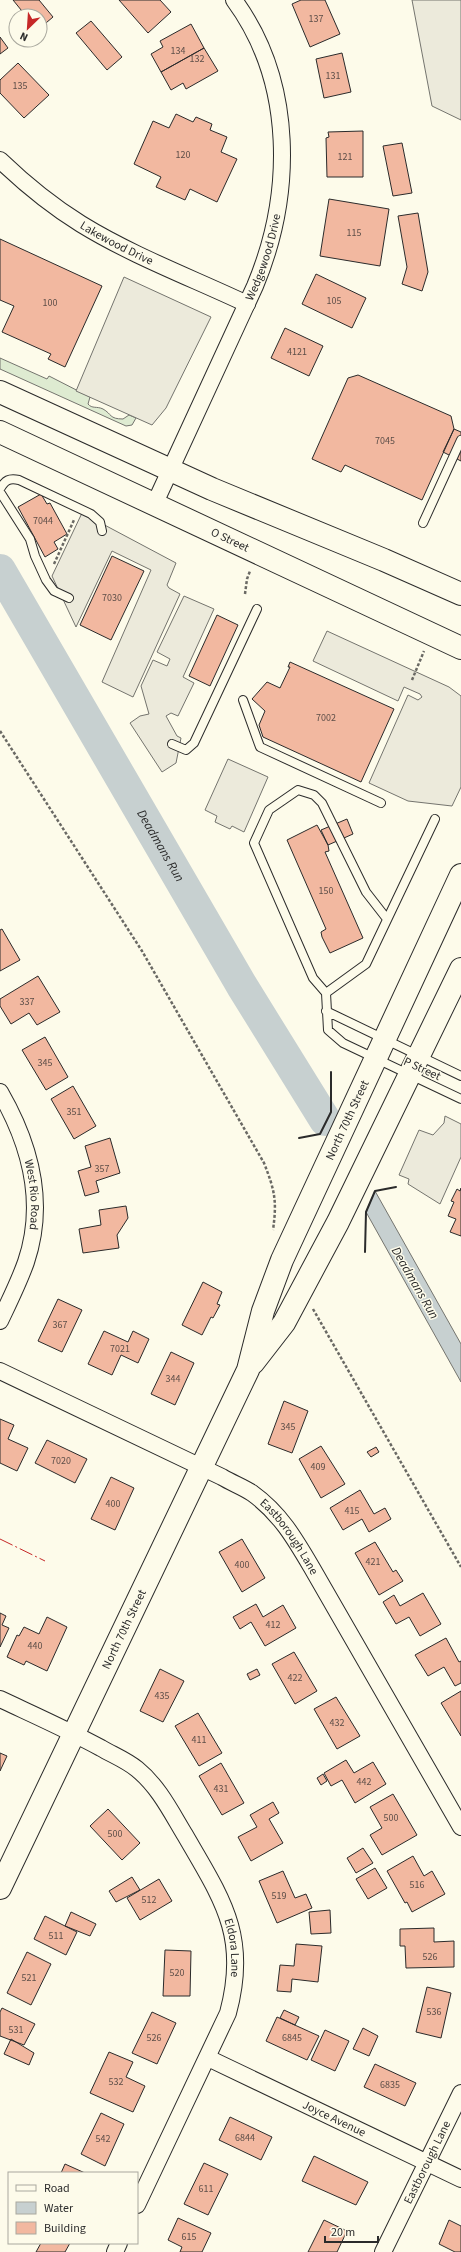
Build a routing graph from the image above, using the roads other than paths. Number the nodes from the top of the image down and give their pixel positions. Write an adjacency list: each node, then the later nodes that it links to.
1 (234, 0): 3 (street, Wedgewood Drive)
2 (0, 160): 3 (street, Lakewood Drive)
3 (247, 304): 7 (street, Wedgewood Drive)
4 (0, 392): 7 (main road)
5 (0, 432): 10 (main road, O Street)
6 (461, 440): 11 (lane)
7 (170, 470): 10 (street, Wedgewood Drive); 13 (main road)
8 (0, 488): 12 (lane)
9 (0, 492): 14 (lane)
10 (155, 503): 16 (main road, O Street)
11 (423, 523)
12 (102, 531)
13 (461, 594)
14 (69, 598)
15 (257, 609): 18 (lane)
16 (461, 648)
17 (243, 700): 19 (lane)
18 (172, 744)
19 (382, 803)
20 (435, 819): 22 (lane)
21 (461, 875): 26 (main road, North 70th Street)
22 (387, 919): 24 (lane); 24 (lane)
23 (461, 969): 27 (main road, North 70th Street)
24 (326, 993): 25 (lane)
25 (326, 1011): 26 (lane, P Street); 28 (lane, P Street)
26 (384, 1038): 27 (lane, P Street); 28 (main road, North 70th Street)
27 (420, 1056): 29 (main road, North 70th Street); 30 (lane, P Street)
28 (374, 1059): 29 (lane, P Street); 34 (main road, North 70th Street)
29 (410, 1076): 32 (lane, P Street); 34 (main road, North 70th Street)
30 (461, 1076)
31 (0, 1092): 33 (street, West Rio Road)
32 (461, 1099)
33 (0, 1321)
34 (248, 1370): 36 (main road, North 70th Street)
35 (0, 1371): 36 (street, Eastborough Lane)
36 (201, 1467): 38 (main road, North 70th Street); 39 (street, Eastborough Lane)
37 (0, 1699): 38 (street, Eldora Lane)
38 (73, 1734): 40 (main road, North 70th Street); 41 (street, Eldora Lane)
39 (461, 1827)
40 (0, 1888)
41 (208, 2058): 43 (street, Joyce Avenue); 45 (street, Eldora Lane)
42 (461, 2094): 43 (street, Eastborough Lane)
43 (428, 2163): 44 (street, Joyce Avenue); 46 (street, Eastborough Lane)
44 (461, 2179)
45 (138, 2203)
46 (383, 2252)

